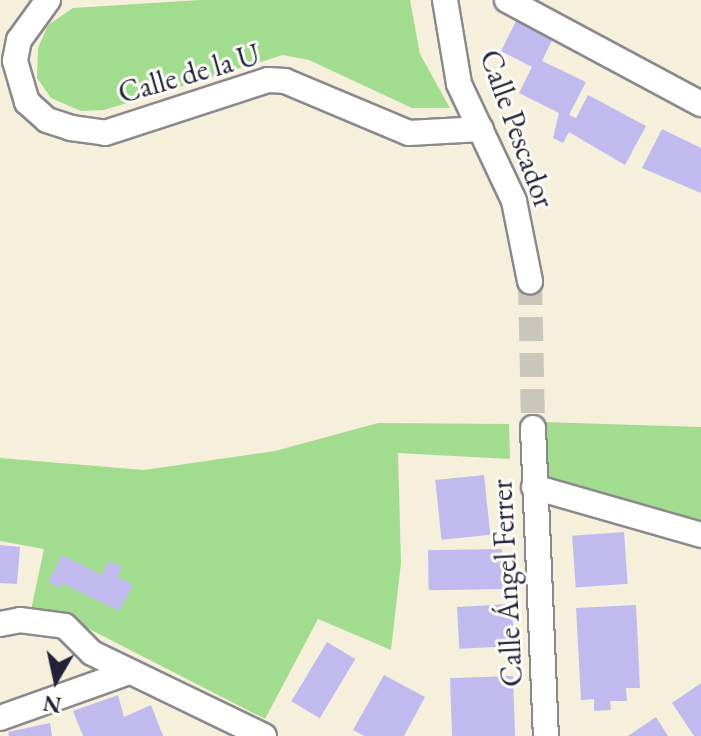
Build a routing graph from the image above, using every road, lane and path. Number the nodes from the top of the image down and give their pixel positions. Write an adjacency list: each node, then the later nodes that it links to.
1 (48, 0): 4 (street, Calle de la U)
2 (445, 0): 6 (street, Calle Pescador)
3 (507, 0): 5 (street)
4 (8, 62): 6 (street, Calle de la U)
5 (701, 104)
6 (481, 129): 7 (street, Calle Pescador)
7 (530, 281)
8 (533, 428): 9 (street, Calle Ángel Ferrer)
9 (534, 487): 10 (street); 15 (street, Calle Ángel Ferrer)
10 (701, 535)
11 (0, 624): 12 (street)
12 (129, 672): 13 (street); 14 (street)
13 (0, 718)
14 (264, 736)
15 (546, 736)

